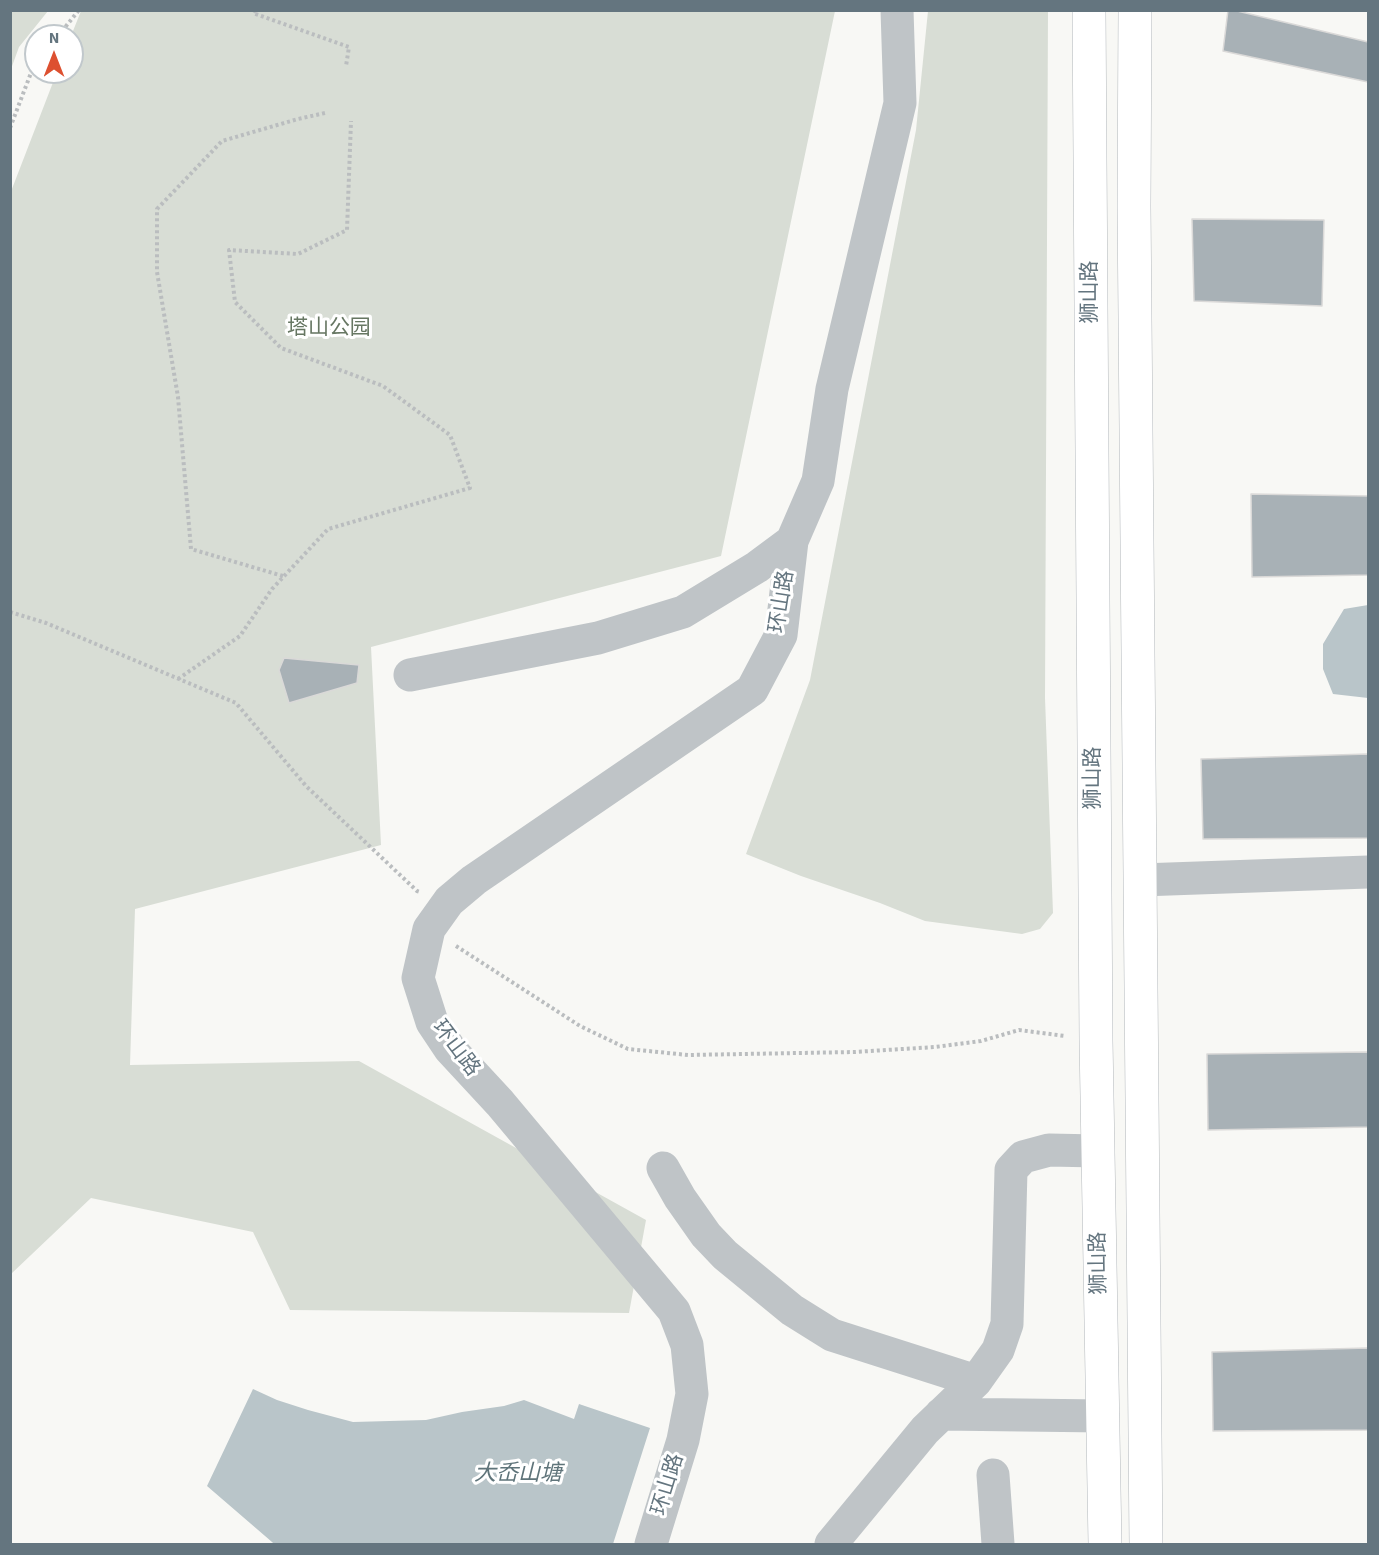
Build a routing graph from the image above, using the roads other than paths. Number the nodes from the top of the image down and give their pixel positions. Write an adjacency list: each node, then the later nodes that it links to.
1 (897, 10): 4 (street)
2 (1089, 10): 8 (main road, 狮山路)
3 (1135, 10): 7 (main road, 狮山路)
4 (792, 541): 5 (street); 14 (street, 环山路)
5 (410, 675)
6 (1368, 872): 7 (street)
7 (1140, 880): 18 (main road, 狮山路)
8 (1098, 1152): 10 (street); 12 (main road, 狮山路)
9 (663, 1168): 10 (street)
10 (976, 1382): 11 (street)
11 (941, 1414): 12 (street); 15 (street)
12 (1103, 1416): 17 (main road, 狮山路)
13 (993, 1475): 16 (street)
14 (651, 1545)
15 (831, 1545)
16 (998, 1545)
17 (1106, 1545)
18 (1146, 1545)

